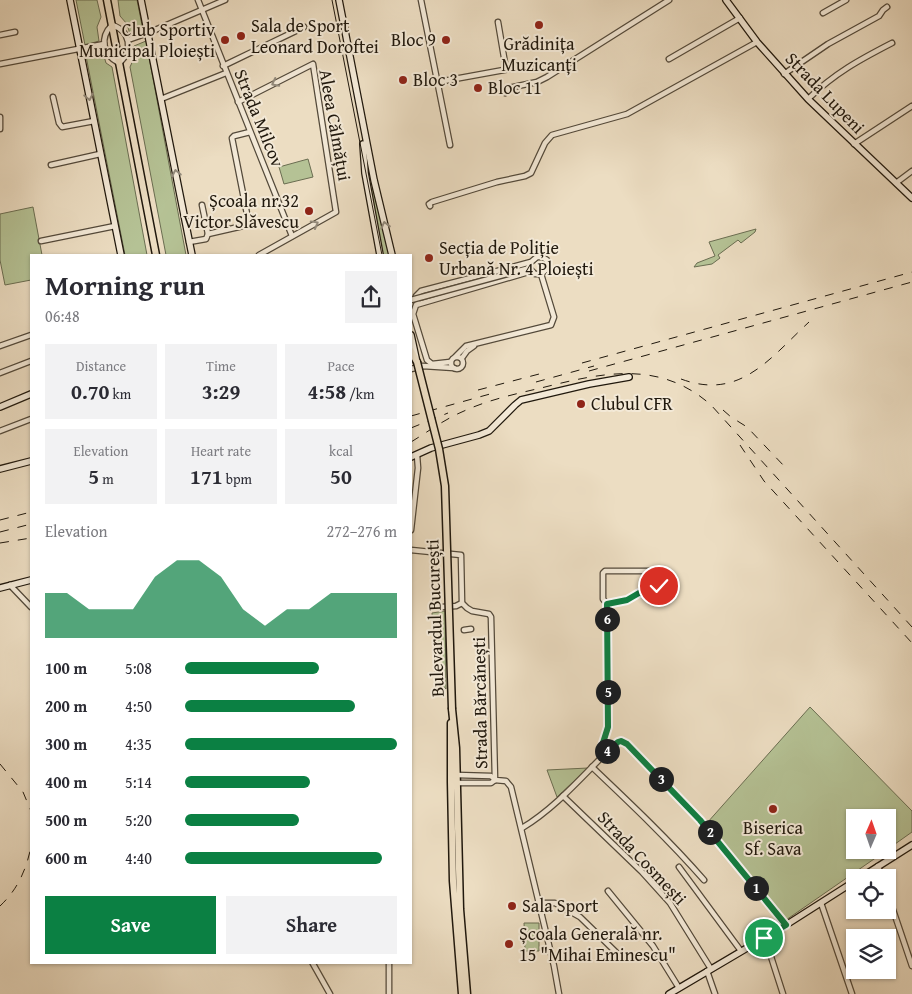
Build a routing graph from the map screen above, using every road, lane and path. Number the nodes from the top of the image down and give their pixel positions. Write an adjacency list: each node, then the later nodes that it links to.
1 (70, 0): 25 (street)
2 (107, 0): 16 (main road)
3 (141, 0): 19 (street)
4 (198, 0): 12 (street, Strada Milcov)
5 (225, 0): 12 (street)
6 (339, 0): 43 (street)
7 (421, 0): 34 (street)
8 (668, 0): 35 (street)
9 (726, 0): 14 (street, Strada Lupeni)
10 (846, 0): 13 (street)
11 (888, 7): 33 (street)
12 (202, 10): 19 (street); 30 (street, Strada Milcov)
13 (823, 13)
14 (740, 18): 22 (street, Strada Lupeni); 26 (street)
15 (498, 22): 31 (street)
16 (112, 25): 21 (street); 24 (street); 27 (main road)
17 (304, 27): 30 (street)
18 (15, 32): 20 (street)
19 (148, 33): 21 (street); 37 (street)
20 (0, 35)
21 (128, 40): 27 (street)
22 (757, 42): 33 (street, Strada Lupeni); 56 (street)
23 (892, 43): 38 (street)
24 (104, 44): 25 (street); 27 (street)
25 (80, 49): 28 (street); 42 (street, one-way to 42)
26 (669, 59)
27 (119, 63): 63 (main road)
28 (0, 64)
29 (531, 65): 31 (street)
30 (223, 66): 32 (street, Strada Milcov)
31 (506, 69): 34 (street)
32 (226, 73): 37 (street); 39 (street, Strada Milcov)
33 (784, 74): 38 (street, Strada Lupeni)
34 (438, 82): 47 (street)
35 (505, 93)
36 (53, 97): 42 (street)
37 (161, 100): 61 (street, one-way to 37)
38 (808, 100): 46 (street, Strada Lupeni)
39 (238, 102): 45 (street, Strada Milcov); 59 (street, Aleea Călmățui, one-way to 39)
40 (912, 106): 46 (street)
41 (0, 117): 44 (street)
42 (94, 121): 48 (street)
43 (363, 126): 49 (street); 53 (street)
44 (0, 129)
45 (250, 132): 58 (street); 59 (street, Strada Milcov)
46 (854, 144): 52 (street, Strada Lupeni)
47 (450, 145)
48 (100, 154): 50 (street); 57 (street)
49 (370, 159): 53 (street); 67 (street, one-way to 49)
50 (51, 165)
51 (912, 172): 52 (street)
52 (896, 183): 54 (street, Strada Lupeni)
53 (369, 196): 66 (street)
54 (912, 198)
55 (202, 205): 58 (street)
56 (430, 206)
57 (116, 226): 60 (street); 62 (street)
58 (208, 234): 61 (street)
59 (292, 236): 65 (street)
60 (41, 241)
61 (189, 242): 64 (street)
62 (121, 254)
63 (156, 254)
64 (192, 254)
65 (261, 254)
66 (380, 254)
67 (392, 254)
68 (531, 267): 69 (street); 69 (street); 70 (street); 73 (street, bridge); 74 (street)
69 (541, 274): 79 (street)
70 (437, 286): 71 (street); 72 (street)
71 (426, 290): 72 (street); 75 (street)
72 (432, 293): 74 (street)
73 (412, 300)
74 (431, 300): 75 (street)
75 (418, 304): 76 (street)
76 (412, 311): 84 (street)
77 (30, 335): 80 (street)
78 (412, 338): 87 (street)
79 (480, 343): 82 (street); 83 (street)
80 (0, 346)
81 (412, 352): 87 (main road, Bulevardul București)
82 (456, 356): 83 (street); 86 (street)
83 (462, 358): 89 (street)
84 (427, 360): 86 (street); 87 (street)
85 (30, 361): 90 (street)
86 (450, 362): 89 (street)
87 (420, 364): 88 (street); 89 (street); 110 (main road, Bulevardul București, bridge)
88 (412, 368)
89 (454, 368)
90 (0, 373)
91 (629, 377): 96 (street)
92 (30, 394): 93 (street)
93 (0, 407)
94 (30, 419): 95 (street)
95 (0, 431)
96 (414, 456): 99 (street)
97 (30, 460): 98 (street)
98 (0, 469)
99 (412, 521)
100 (412, 550): 104 (street)
101 (30, 580): 102 (street)
102 (10, 585): 103 (street); 106 (street)
103 (0, 588)
104 (462, 602): 107 (street); 114 (street, Strada Bărcănești)
105 (607, 604): 105 (street); 111 (street)
106 (30, 606)
107 (442, 607)
108 (470, 629): 109 (street)
109 (464, 630)
110 (452, 709): 113 (main road, Bulevardul București); 140 (main road, Bulevardul București)
111 (602, 756): 112 (street); 129 (street)
112 (592, 767): 116 (street); 123 (street)
113 (457, 775): 114 (street); 115 (main road, Bulevardul București)
114 (495, 780): 115 (street); 117 (street, Strada Bărcănești)
115 (457, 783): 141 (main road, Bulevardul București)
116 (563, 796): 117 (street); 136 (street, Strada Cosmești)
117 (522, 828): 127 (street, Strada Bărcănești)
118 (912, 845): 119 (street)
119 (878, 866): 121 (street); 122 (street)
120 (679, 867): 131 (street)
121 (874, 869)
122 (879, 869)
123 (704, 880)
124 (846, 887): 126 (street)
125 (608, 891): 137 (street)
126 (821, 903): 129 (street); 146 (street)
127 (539, 904): 132 (street); 142 (street, Strada Bărcănești)
128 (896, 919): 135 (street)
129 (786, 925): 130 (street)
130 (764, 938): 131 (street); 145 (street)
131 (741, 951): 136 (street)
132 (622, 958)
133 (313, 964): 138 (street)
134 (389, 964): 139 (street)
135 (912, 966)
136 (709, 970): 137 (street); 144 (street, Strada Cosmești)
137 (679, 988): 143 (street)
138 (330, 994)
139 (389, 994)
140 (462, 994)
141 (467, 994)
142 (559, 994)
143 (669, 994)
144 (715, 994)
145 (783, 994)
146 (852, 994)

